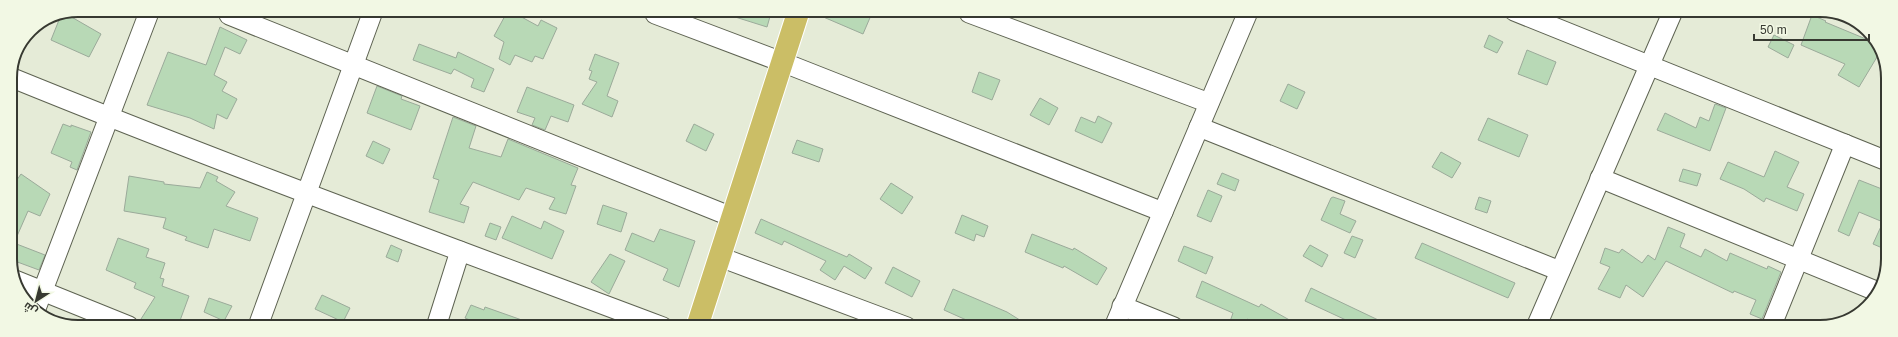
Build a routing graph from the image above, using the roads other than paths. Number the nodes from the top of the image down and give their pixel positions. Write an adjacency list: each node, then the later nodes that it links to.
1 (147, 17): 15 (street)
2 (234, 17): 12 (street)
3 (371, 17): 12 (street)
4 (663, 17): 10 (street)
5 (797, 17): 10 (main road)
6 (980, 17): 14 (street)
7 (1246, 17): 14 (street)
8 (1529, 17): 11 (street)
9 (1670, 17): 11 (street)
10 (782, 62): 21 (street); 22 (main road)
11 (1649, 65): 17 (street); 19 (street)
12 (353, 66): 20 (street); 22 (street)
13 (17, 79): 15 (street)
14 (1210, 103): 16 (street)
15 (109, 117): 20 (street); 29 (street)
16 (1199, 127): 21 (street); 26 (street)
17 (1845, 144): 18 (street); 25 (street)
18 (1881, 159)
19 (1600, 178): 25 (street); 26 (street)
20 (307, 193): 23 (street); 33 (street)
21 (1163, 212): 31 (street)
22 (732, 217): 24 (main road)
23 (460, 251): 34 (street); 35 (street)
24 (720, 257): 36 (main road); 37 (street)
25 (1799, 260): 28 (street); 41 (street)
26 (1560, 271): 40 (street)
27 (22, 283): 29 (street)
28 (1873, 290)
29 (42, 292): 30 (street); 32 (street)
30 (37, 304)
31 (1122, 306): 38 (street); 39 (street)
32 (114, 320)
33 (260, 320)
34 (438, 320)
35 (644, 320)
36 (699, 320)
37 (888, 320)
38 (1117, 320)
39 (1157, 320)
40 (1539, 320)
41 (1775, 320)

